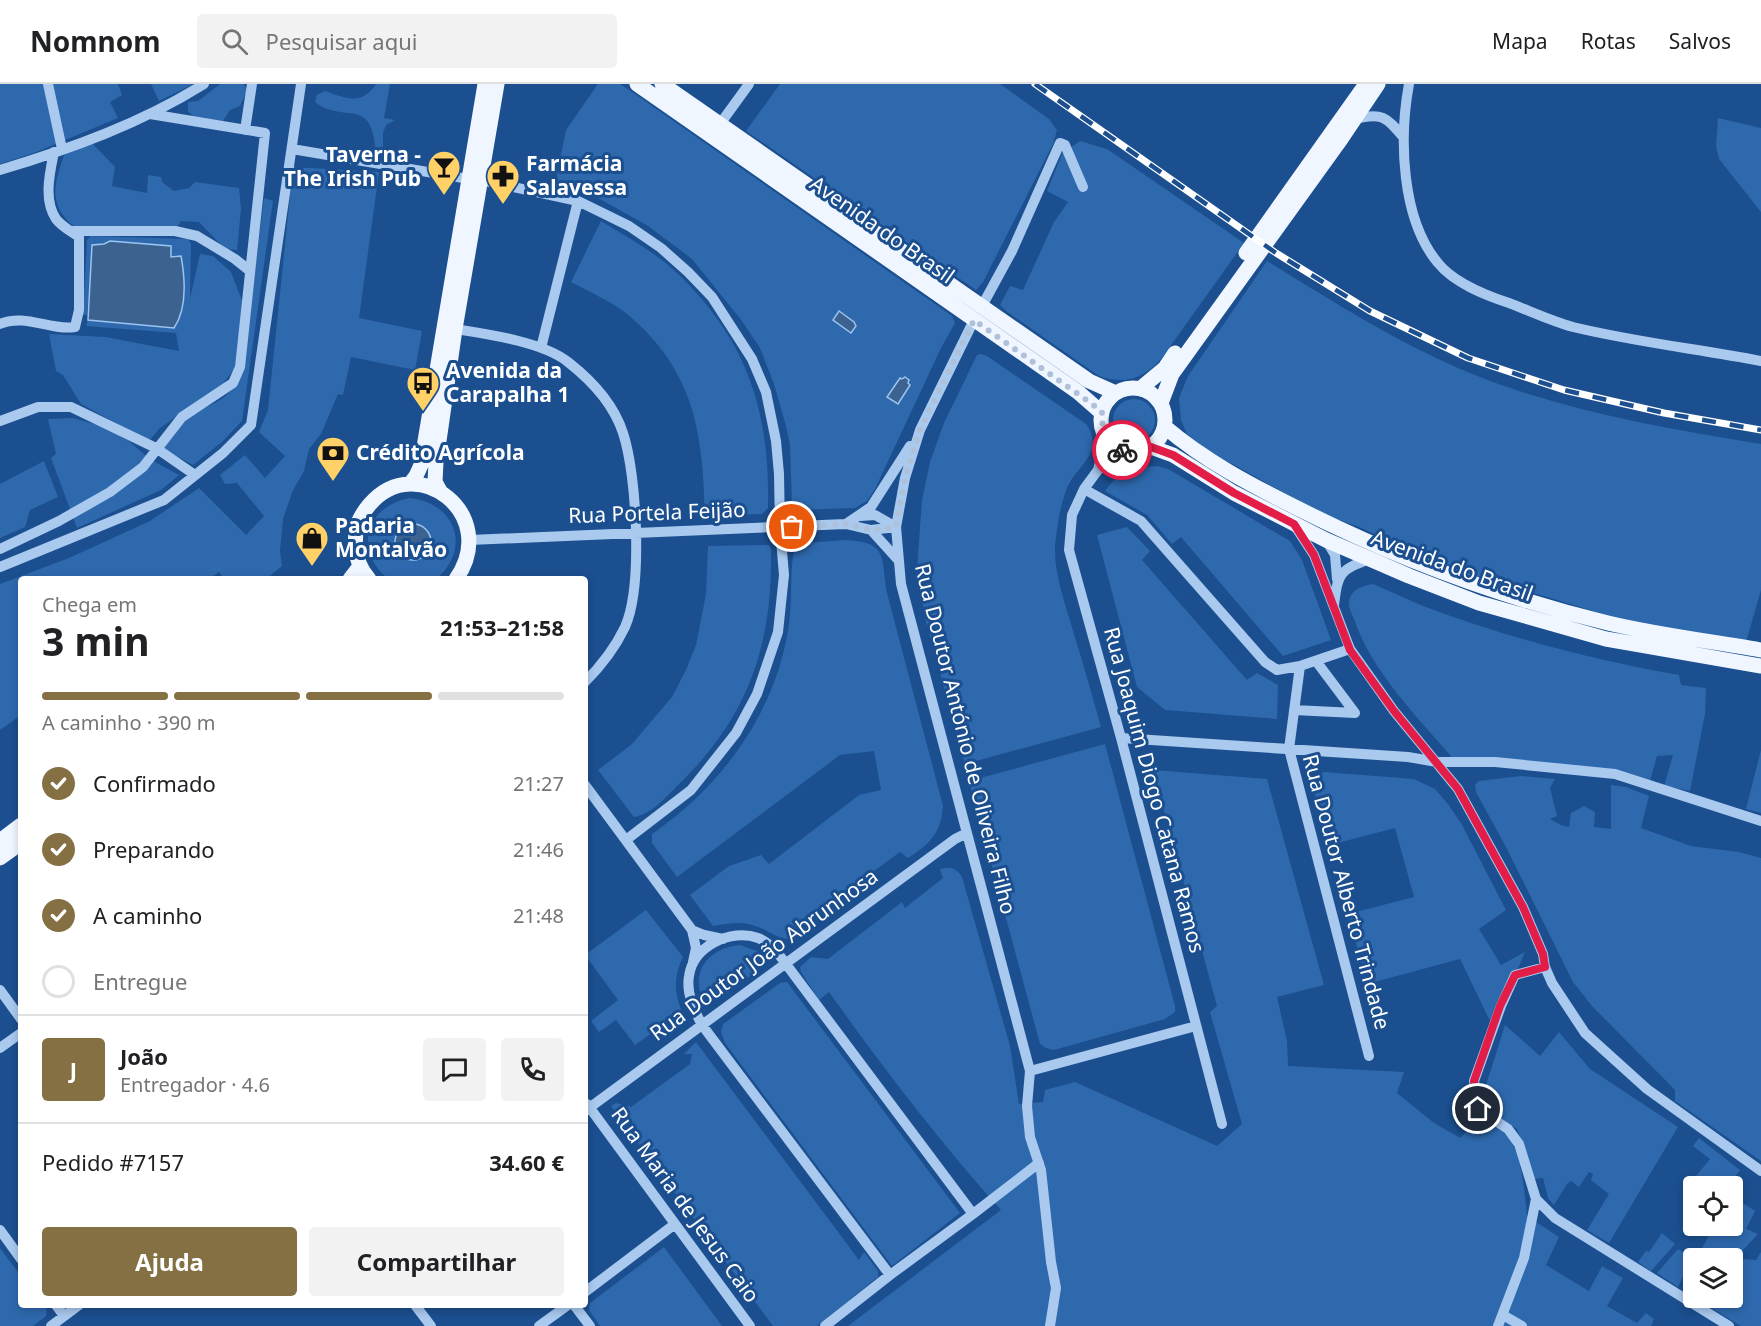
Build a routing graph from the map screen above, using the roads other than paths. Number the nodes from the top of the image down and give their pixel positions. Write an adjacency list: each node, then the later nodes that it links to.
1 (48, 84): 19 (street)
2 (204, 84): 13 (street)
3 (252, 84): 16 (street)
4 (301, 84): 18 (street)
5 (485, 84): 21 (main road)
6 (497, 84): 21 (main road)
7 (637, 84): 27 (main road, Avenida do Brasil)
8 (662, 84): 15 (main road, Avenida do Brasil)
9 (749, 84): 15 (street)
10 (1366, 84): 32 (main road)
11 (1378, 84): 14 (main road)
12 (1408, 84): 17 (street)
13 (150, 114): 16 (street); 19 (street)
14 (1355, 119): 17 (street); 34 (main road)
15 (720, 124): 26 (main road, Avenida do Brasil)
16 (245, 130): 25 (street)
17 (1403, 138): 31 (street)
18 (292, 149): 21 (street); 44 (street)
19 (58, 150): 20 (street); 24 (street)
20 (0, 170)
21 (475, 179): 23 (street); 29 (main road); 45 (main road)
22 (1083, 187): 26 (street)
23 (578, 201): 30 (street); 53 (street)
24 (72, 231): 25 (street); 28 (street)
25 (250, 271): 41 (street)
26 (982, 306): 33 (main road, Avenida do Brasil)
27 (974, 320): 35 (main road, Avenida do Brasil); 38 (street, Rua Doutor António de Oliveira Filho)
28 (0, 324)
29 (455, 329): 30 (street); 47 (main road)
30 (541, 348): 55 (street)
31 (1761, 361)
32 (1141, 388): 33 (main road); 34 (main road)
33 (1116, 393): 35 (main road)
34 (1161, 403): 37 (main road)
35 (1102, 412): 39 (main road)
36 (0, 421): 41 (street)
37 (1165, 427): 40 (main road); 51 (main road, Avenida do Brasil)
38 (920, 430): 48 (street, Rua Portela Feijão); 52 (street, Rua Doutor António de Oliveira Filho)
39 (1106, 437): 42 (main road); 43 (street, Rua Joaquim Diogo Catana Ramos)
40 (1151, 447): 42 (main road); 50 (main road, Avenida do Brasil)
41 (156, 448): 44 (street); 56 (street)
42 (1126, 452): 43 (street, Rua Joaquim Diogo Catana Ramos)
43 (1098, 470): 46 (street, Rua Joaquim Diogo Catana Ramos)
44 (195, 475): 60 (street)
45 (410, 484): 47 (main road); 64 (main road)
46 (1084, 489): 74 (street); 78 (street, Rua Joaquim Diogo Catana Ramos)
47 (440, 491): 57 (main road)
48 (860, 516): 49 (street, Rua Portela Feijão); 52 (street)
49 (846, 524): 53 (street, Rua Portela Feijão); 54 (street, Rua Portela Feijão)
50 (1294, 524): 58 (main road, Avenida do Brasil); 61 (street)
51 (1332, 526): 58 (street); 72 (main road, Avenida do Brasil)
52 (896, 527): 54 (street, Rua Portela Feijão); 63 (street, Rua Doutor António de Oliveira Filho)
53 (780, 528): 55 (street, Rua Portela Feijão); 85 (street)
54 (871, 530): 63 (street)
55 (635, 532): 57 (street, Rua Portela Feijão); 76 (street)
56 (36, 533): 59 (street); 60 (street)
57 (470, 540): 68 (main road)
58 (1326, 540): 61 (street); 62 (main road, Avenida do Brasil); 69 (street)
59 (0, 549)
60 (43, 549): 65 (street)
61 (1314, 555): 70 (street)
62 (1370, 559): 69 (street); 75 (main road, Avenida do Brasil)
63 (899, 561): 84 (street, Rua Doutor António de Oliveira Filho)
64 (360, 566): 66 (main road); 67 (main road)
65 (0, 567)
66 (352, 576)
67 (367, 576)
68 (458, 576)
69 (1338, 579): 70 (street)
70 (1334, 608): 71 (street)
71 (1350, 650): 73 (street); 80 (street)
72 (1761, 650)
73 (1316, 661): 74 (street); 77 (street)
74 (1300, 666): 77 (street, Rua Doutor Alberto Trindade)
75 (1761, 666)
76 (588, 679)
77 (1294, 710): 79 (street, Rua Doutor Alberto Trindade)
78 (1121, 738): 79 (street); 97 (street, Rua Joaquim Diogo Catana Ramos)
79 (1289, 749): 80 (street); 100 (street, Rua Doutor Alberto Trindade)
80 (1437, 762): 82 (street); 93 (street)
81 (588, 789): 85 (street)
82 (1761, 820)
83 (18, 827): 86 (main road)
84 (967, 833): 92 (street, Rua Doutor João Abrunhosa); 101 (street, Rua Doutor António de Oliveira Filho)
85 (626, 840): 89 (street)
86 (0, 841)
87 (18, 845): 88 (main road)
88 (0, 858)
89 (692, 930): 90 (street); 91 (street)
90 (723, 939): 91 (street); 92 (street)
91 (693, 962): 96 (street)
92 (786, 963): 96 (street, Rua Doutor João Abrunhosa); 108 (street)
93 (1545, 967): 106 (street); 107 (street)
94 (0, 990): 95 (street)
95 (18, 1015)
96 (702, 1025): 102 (street, Rua Doutor João Abrunhosa); 112 (street)
97 (1196, 1026): 101 (street); 104 (street, Rua Joaquim Diogo Catana Ramos)
98 (18, 1035): 99 (street)
99 (0, 1048)
100 (1369, 1056)
101 (1030, 1071): 105 (street, Rua Doutor António de Oliveira Filho)
102 (588, 1105)
103 (588, 1109): 109 (street, Rua Maria de Jesus Caio)
104 (1222, 1124)
105 (1039, 1163): 108 (street); 127 (street, Rua Doutor António de Oliveira Filho)
106 (1761, 1171)
107 (1536, 1199): 119 (street); 130 (street)
108 (973, 1214): 112 (street)
109 (675, 1224): 113 (street); 125 (street, Rua Maria de Jesus Caio)
110 (0, 1230): 111 (street)
111 (18, 1255)
112 (890, 1275): 126 (street)
113 (588, 1290)
114 (58, 1308): 120 (street)
115 (76, 1308): 120 (street)
116 (417, 1308): 122 (street)
117 (564, 1308): 123 (street)
118 (576, 1308): 124 (street)
119 (1503, 1315): 128 (street); 129 (street)
120 (64, 1316): 121 (street)
121 (51, 1326)
122 (431, 1326)
123 (539, 1326)
124 (590, 1326)
125 (750, 1326)
126 (825, 1326)
127 (1050, 1326)
128 (1498, 1326)
129 (1522, 1326)
130 (1729, 1326)

